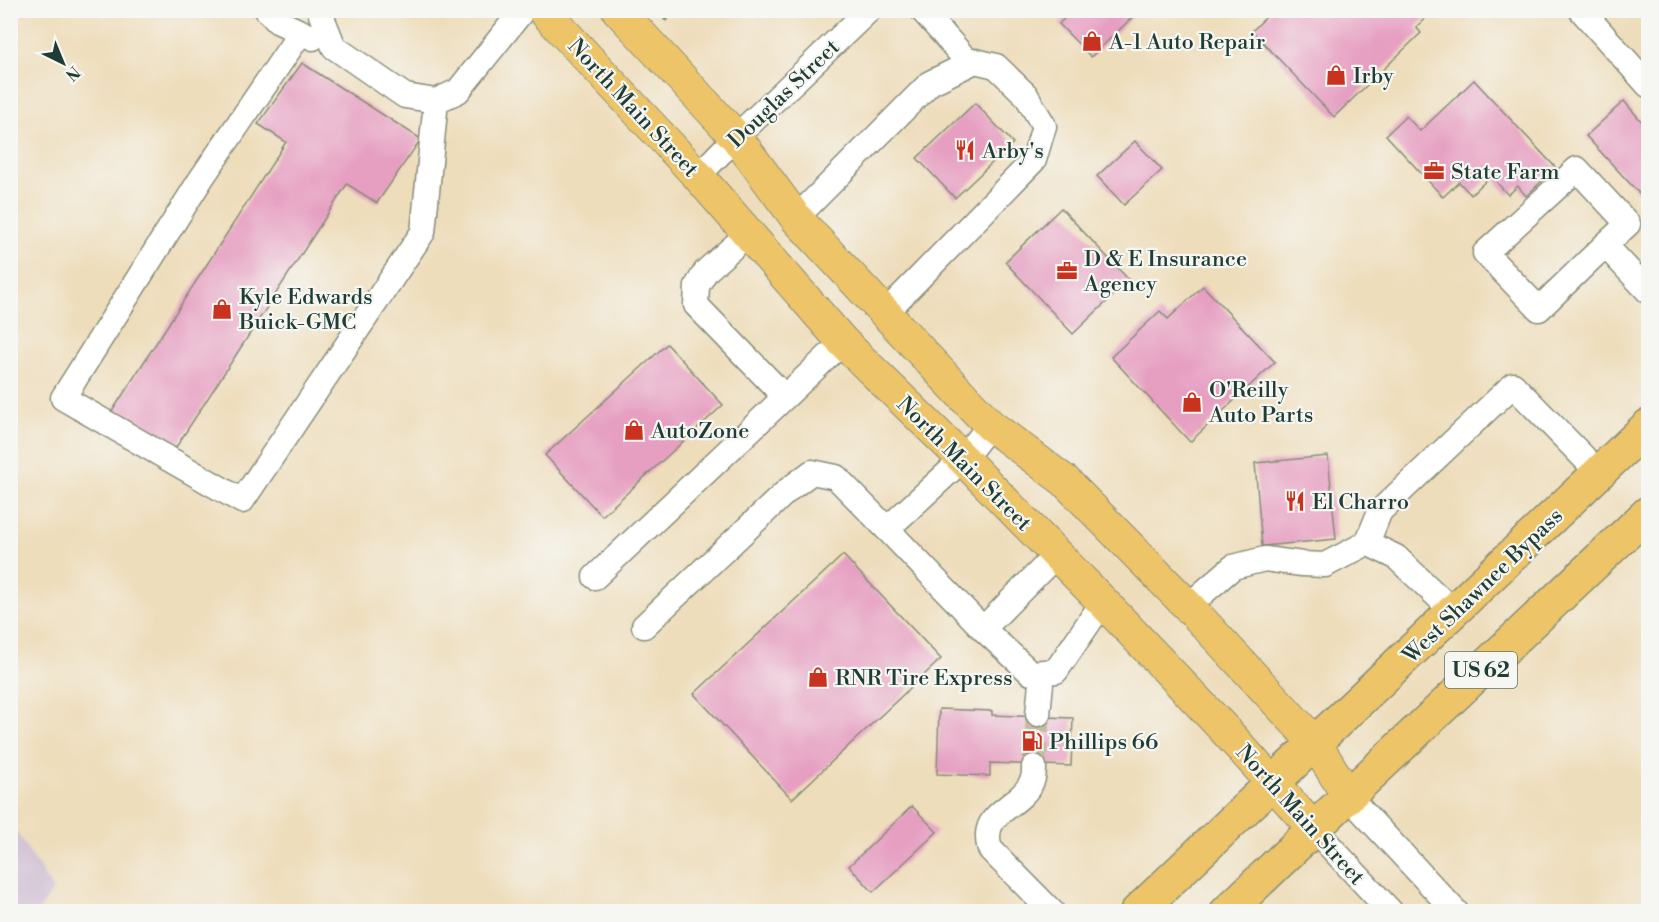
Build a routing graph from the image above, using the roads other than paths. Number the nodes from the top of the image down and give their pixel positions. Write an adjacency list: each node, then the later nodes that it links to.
1 (267, 10): 9 (street)
2 (322, 10): 10 (street)
3 (523, 10): 13 (street)
4 (543, 10): 15 (main road, North Main Street)
5 (618, 10): 14 (main road, North Main Street)
6 (869, 10): 14 (street, Douglas Street)
7 (922, 10): 11 (street)
8 (1581, 10): 12 (street)
9 (301, 32): 10 (street); 13 (street)
10 (334, 47): 13 (street)
11 (969, 63): 16 (street); 20 (street)
12 (1648, 85)
13 (435, 101)
14 (736, 137): 15 (street, Douglas Street); 16 (main road, North Main Street)
15 (698, 176): 17 (main road, North Main Street)
16 (796, 218): 20 (main road, North Main Street)
17 (748, 233): 21 (main road, North Main Street); 22 (street)
18 (1605, 245): 18 (street); 19 (street)
19 (1648, 291)
20 (885, 313): 23 (main road, North Main Street)
21 (843, 342): 22 (street); 25 (main road, North Main Street)
22 (785, 397): 31 (street)
23 (990, 425): 25 (street); 33 (main road, North Main Street)
24 (1648, 426): 26 (highway, West Shawnee Bypass / US 62)
25 (963, 459): 28 (street); 30 (main road, North Main Street)
26 (1599, 473): 29 (street); 34 (highway, West Shawnee Bypass / US 62)
27 (1648, 513): 42 (highway, US 62)
28 (887, 529): 35 (street); 36 (street)
29 (1367, 543): 33 (street); 34 (street)
30 (1057, 555): 32 (main road, North Main Street); 36 (street)
31 (595, 577)
32 (1103, 602): 37 (street); 41 (main road, North Main Street)
33 (1188, 606): 39 (main road, North Main Street)
34 (1454, 612): 39 (highway, West Shawnee Bypass / US 62)
35 (644, 626)
36 (983, 629): 37 (street)
37 (1042, 673): 38 (street)
38 (1038, 714)
39 (1315, 743): 41 (highway, US 62); 42 (main road, North Main Street)
40 (1034, 767): 44 (street)
41 (1273, 783): 43 (main road, North Main Street); 45 (highway, US 62)
42 (1348, 796): 43 (highway, US 62); 48 (street, North Main Street)
43 (1314, 829): 46 (highway, US 62); 47 (street, North Main Street)
44 (1052, 912)
45 (1137, 912)
46 (1227, 912)
47 (1391, 912)
48 (1456, 912)

